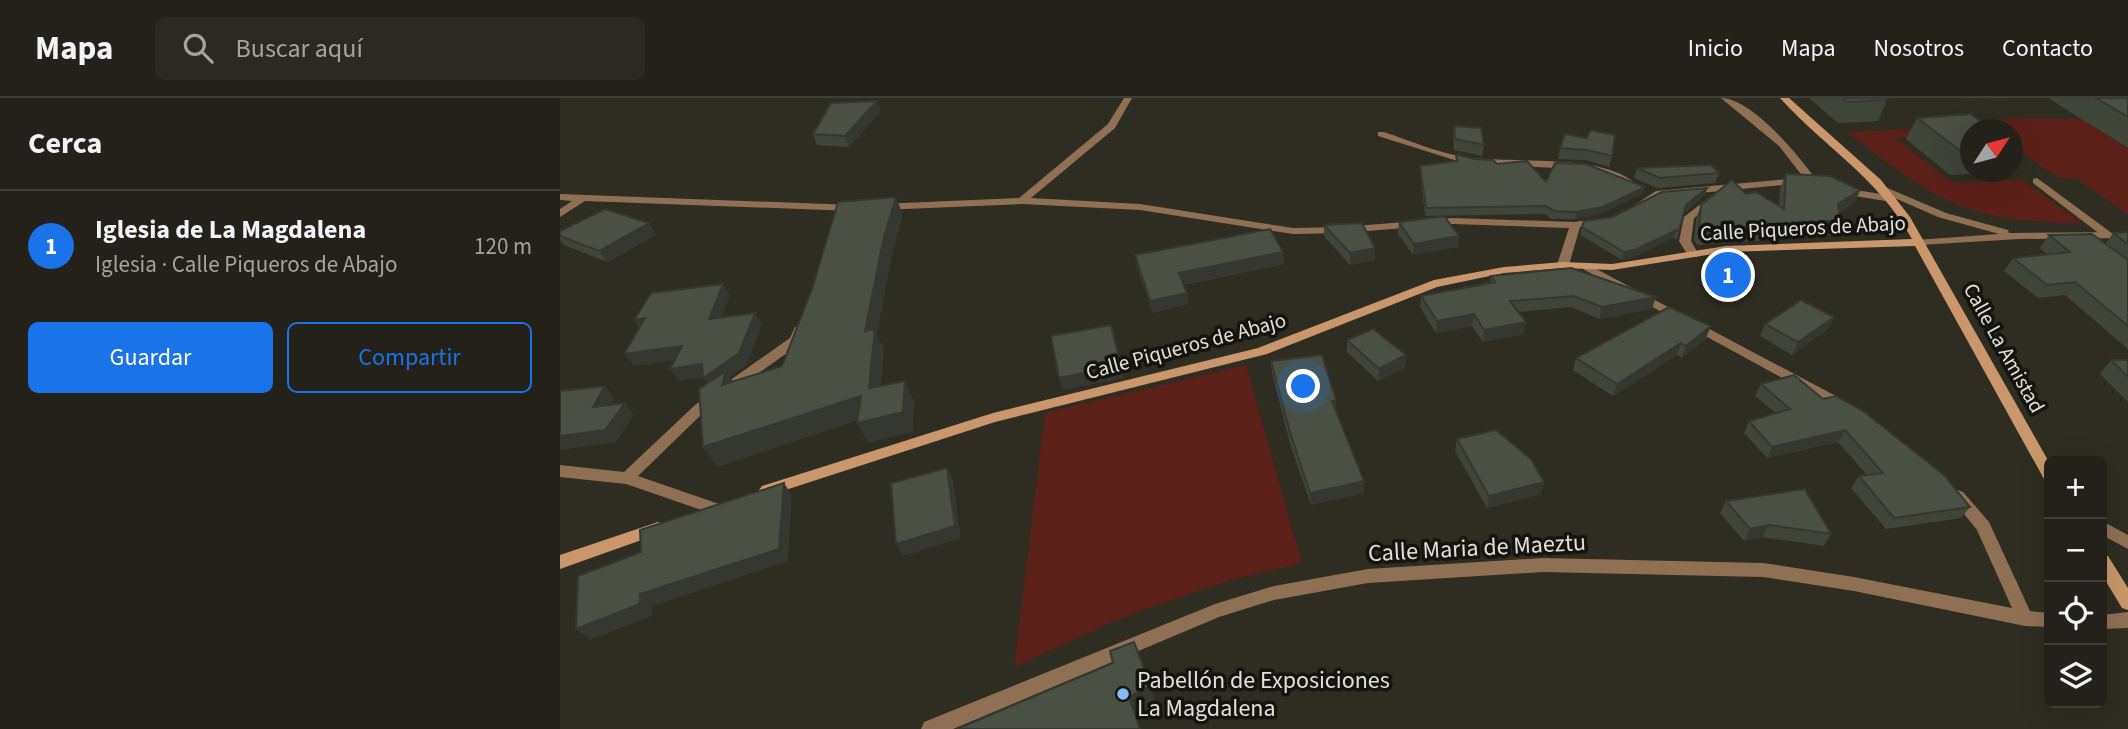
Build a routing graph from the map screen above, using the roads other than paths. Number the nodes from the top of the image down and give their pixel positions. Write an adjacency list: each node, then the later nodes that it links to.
1 (1128, 98): 13 (street)
2 (1725, 98): 6 (street)
3 (1784, 98): 7 (street, Calle La Amistad)
4 (1381, 134): 9 (street)
5 (2036, 181): 18 (street)
6 (1820, 183): 8 (street); 12 (street)
7 (1882, 188): 12 (street, Calle La Amistad); 17 (street)
8 (1722, 190): 9 (street); 22 (street)
9 (1656, 194): 15 (street)
10 (560, 197): 11 (street)
11 (582, 198): 13 (street); 14 (street)
12 (1892, 199): 20 (street, Calle La Amistad)
13 (1022, 201): 15 (street)
14 (560, 214)
15 (1575, 225): 23 (street)
16 (2128, 235): 18 (street)
17 (2019, 236): 19 (street); 20 (street)
18 (2109, 236): 19 (street)
19 (2082, 237): 21 (street)
20 (1920, 242): 22 (street, Calle Piqueros de Abajo); 27 (street, Calle La Amistad)
21 (2099, 251)
22 (1693, 255): 24 (street, Calle Piqueros de Abajo)
23 (1563, 265): 24 (street, Calle Piqueros de Abajo); 31 (street, Calle Piqueros de Abajo)
24 (1587, 267): 26 (street)
25 (805, 314): 29 (street)
26 (1853, 411)
27 (2044, 466)
28 (560, 471): 29 (street)
29 (627, 478): 34 (street)
30 (1945, 480): 37 (street)
31 (753, 495)
32 (2107, 530): 33 (street)
33 (2128, 543)
34 (560, 562)
35 (2107, 569): 36 (street)
36 (2128, 603)
37 (2025, 618): 38 (street, Calle Maria de Maeztu); 41 (street, Calle Maria de Maeztu)
38 (2044, 620)
39 (2128, 620): 40 (street)
40 (2107, 622)
41 (930, 729)

